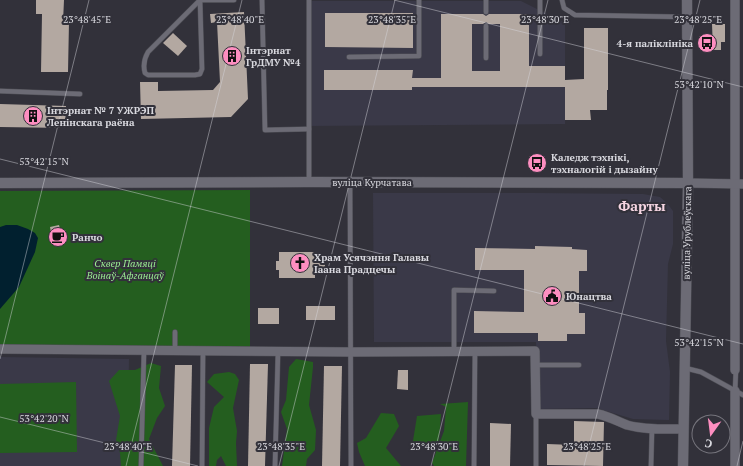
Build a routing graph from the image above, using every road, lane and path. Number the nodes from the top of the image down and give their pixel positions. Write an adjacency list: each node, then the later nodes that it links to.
1 (200, 0): 1 (lane); 2 (lane)
2 (234, 0)
3 (262, 0): 19 (lane)
4 (309, 0): 19 (lane)
5 (419, 0): 15 (lane)
6 (486, 0): 11 (lane)
7 (540, 0): 14 (lane)
8 (562, 0): 12 (lane)
9 (687, 0): 12 (main road, вуліца Урублеўскага)
10 (735, 0): 24 (street)
11 (486, 12)
12 (687, 17): 23 (main road, вуліца Урублеўскага)
13 (486, 26): 16 (lane)
14 (540, 54)
15 (349, 57)
16 (486, 58)
17 (0, 91): 18 (lane)
18 (80, 94)
19 (309, 129): 21 (lane)
20 (0, 182): 21 (main road, вуліца Курчатава)
21 (309, 182): 22 (main road, вуліца Курчатава)
22 (350, 182): 23 (main road, вуліца Курчатава); 34 (lane)
23 (688, 184): 24 (street, вуліца Курчатава); 37 (main road, вуліца Урублеўскага)
24 (739, 184): 38 (street)
25 (494, 291): 28 (lane)
26 (175, 332): 31 (lane)
27 (0, 349): 30 (street)
28 (454, 350): 29 (street); 34 (street)
29 (475, 350): 35 (street); 47 (lane)
30 (144, 351): 31 (street); 43 (lane)
31 (175, 351): 32 (street)
32 (203, 351): 33 (street); 44 (lane)
33 (278, 352): 34 (street); 45 (lane)
34 (351, 352): 46 (lane)
35 (535, 365): 36 (lane); 40 (street)
36 (578, 365)
37 (684, 368): 39 (lane); 42 (main road, вуліца Урублеўскага)
38 (737, 368): 39 (lane)
39 (739, 393): 51 (street)
40 (536, 414): 41 (street); 48 (lane)
41 (652, 429): 42 (street); 49 (lane)
42 (683, 429): 50 (main road, вуліца Урублеўскага)
43 (141, 466)
44 (202, 466)
45 (276, 466)
46 (351, 466)
47 (474, 466)
48 (536, 466)
49 (651, 466)
50 (683, 466)
51 (735, 466)

